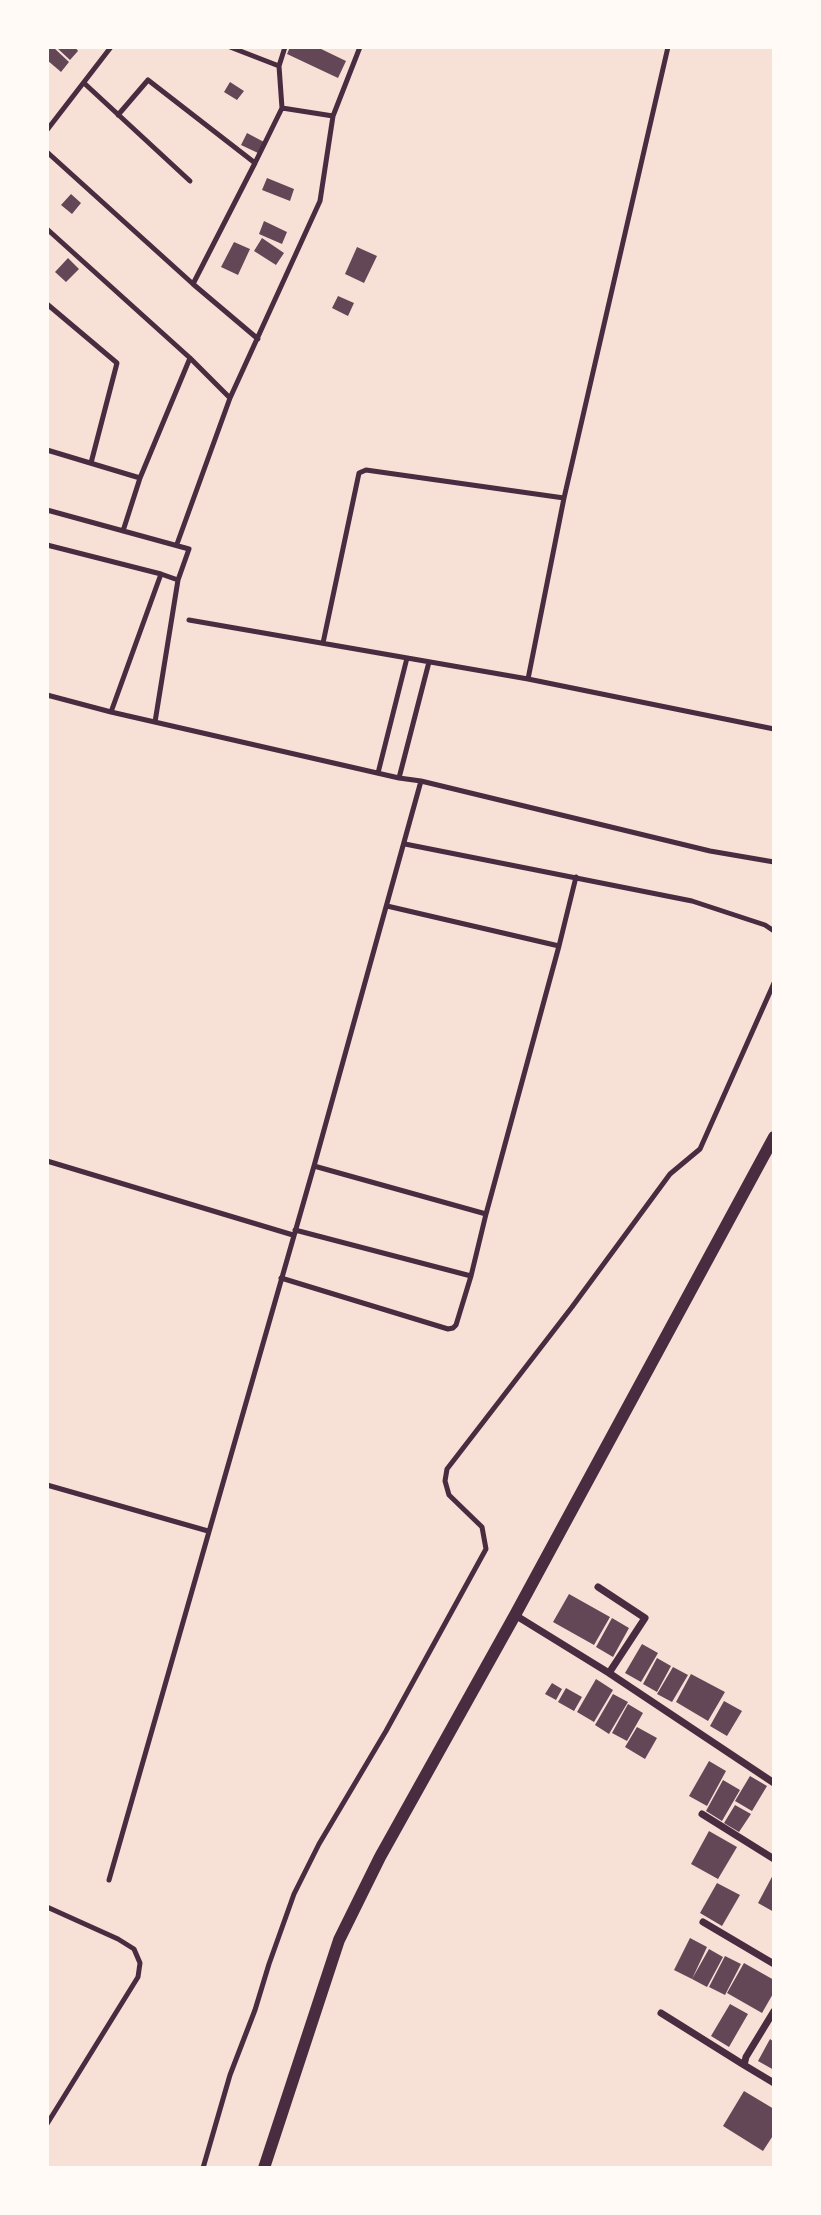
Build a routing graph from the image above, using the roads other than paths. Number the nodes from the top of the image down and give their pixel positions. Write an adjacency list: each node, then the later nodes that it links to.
1 (99, 47): 7 (lane)
2 (111, 47): 7 (lane)
3 (230, 47): 8 (lane)
4 (285, 47): 8 (lane)
5 (360, 47): 12 (lane)
6 (668, 47): 26 (lane)
7 (105, 55): 9 (lane)
8 (279, 66): 10 (lane)
9 (84, 83): 11 (lane); 13 (lane)
10 (282, 108): 12 (lane); 15 (lane)
11 (118, 115): 15 (lane); 16 (lane)
12 (333, 116): 20 (lane)
13 (47, 130)
14 (47, 152): 18 (lane)
15 (255, 163): 18 (lane)
16 (190, 181)
17 (47, 229): 21 (lane)
18 (193, 284): 20 (lane)
19 (47, 304): 24 (lane)
20 (258, 339): 22 (lane)
21 (190, 358): 22 (lane); 25 (lane)
22 (230, 398): 29 (lane)
23 (47, 450): 24 (lane)
24 (90, 463): 25 (lane)
25 (140, 478): 28 (lane)
26 (564, 498): 34 (lane); 37 (lane)
27 (47, 510): 28 (lane)
28 (123, 531): 29 (lane)
29 (177, 544): 32 (lane)
30 (47, 545): 31 (lane)
31 (161, 575): 32 (lane); 39 (lane)
32 (178, 580): 40 (lane)
33 (189, 620): 34 (lane)
34 (323, 643): 35 (lane)
35 (407, 658): 36 (lane); 42 (lane)
36 (429, 662): 37 (lane); 43 (lane)
37 (528, 679): 41 (lane)
38 (47, 695): 39 (lane)
39 (111, 712): 40 (lane)
40 (155, 722): 42 (lane)
41 (774, 729)
42 (379, 773): 43 (lane)
43 (399, 778): 44 (lane)
44 (421, 781): 45 (lane); 46 (lane)
45 (405, 844): 47 (lane); 48 (lane)
46 (774, 862)
47 (576, 877): 49 (lane); 50 (lane)
48 (387, 906): 50 (lane); 54 (lane)
49 (774, 931)
50 (559, 946): 55 (lane)
51 (774, 983): 76 (lane)
52 (774, 1137): 62 (street)
53 (47, 1161): 56 (lane)
54 (314, 1166): 55 (lane); 56 (lane)
55 (486, 1214): 57 (lane)
56 (294, 1233): 57 (lane); 58 (lane)
57 (471, 1276): 58 (lane)
58 (281, 1278): 60 (lane)
59 (47, 1485): 60 (lane)
60 (208, 1531): 67 (lane)
61 (598, 1587): 63 (street)
62 (515, 1615): 63 (street); 77 (street)
63 (609, 1673): 64 (street)
64 (774, 1783)
65 (702, 1814): 66 (street)
66 (774, 1859)
67 (109, 1880)
68 (47, 1907): 75 (lane)
69 (704, 1922): 70 (street)
70 (774, 1964)
71 (774, 2011): 73 (street)
72 (661, 2013): 73 (street)
73 (744, 2065): 74 (street)
74 (774, 2083)
75 (47, 2124)
76 (203, 2168)
77 (264, 2168)

